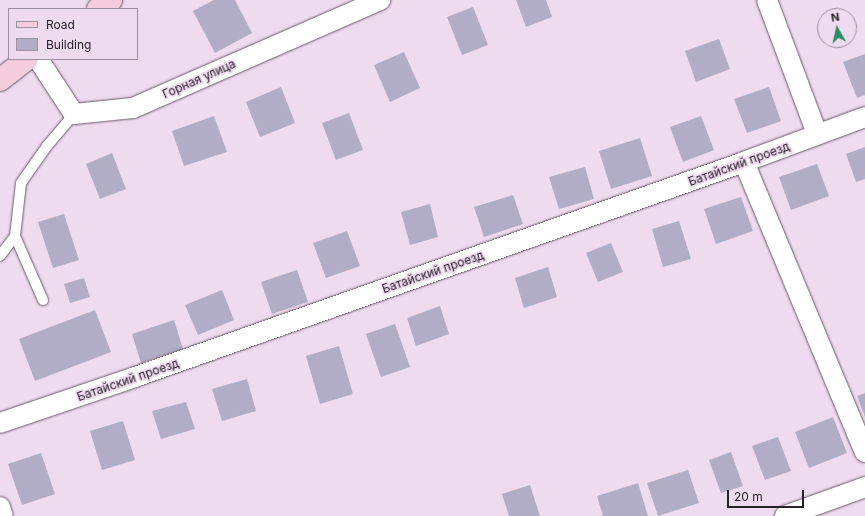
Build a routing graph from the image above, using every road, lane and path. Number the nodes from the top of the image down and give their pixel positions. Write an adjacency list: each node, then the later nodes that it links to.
1 (111, 0): 4 (street)
2 (380, 0): 8 (street, Горная улица)
3 (768, 0): 10 (street)
4 (99, 8)
5 (26, 60): 7 (street)
6 (39, 60): 8 (street)
7 (0, 80)
8 (74, 114): 12 (lane)
9 (865, 117): 10 (street, Батайский проезд)
10 (817, 134): 11 (street, Батайский проезд)
11 (744, 162): 15 (street, Батайский проезд); 16 (street)
12 (15, 236): 13 (lane); 14 (lane)
13 (0, 256)
14 (42, 300)
15 (0, 423)
16 (865, 452)
17 (865, 487): 20 (street)
18 (0, 507): 19 (street)
19 (3, 516)
20 (785, 516)

